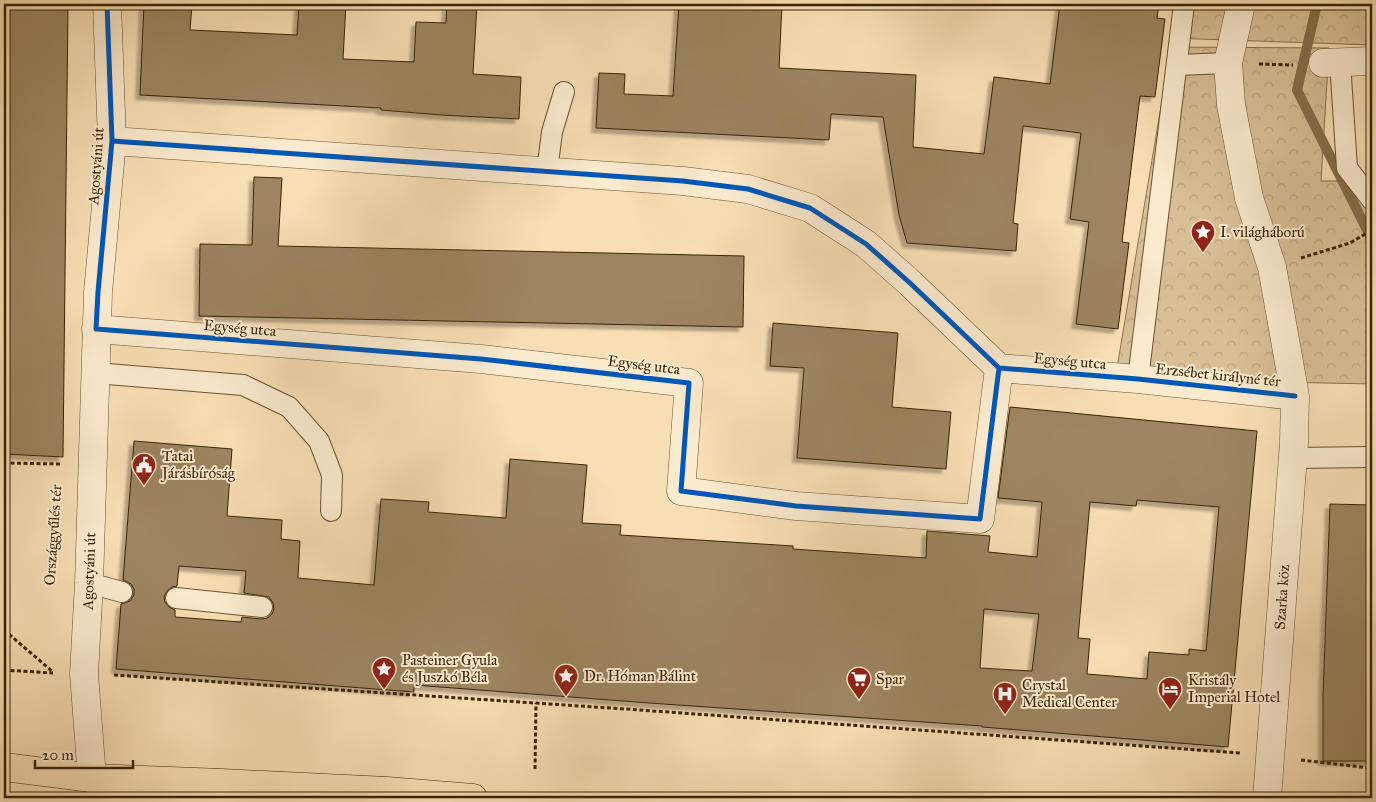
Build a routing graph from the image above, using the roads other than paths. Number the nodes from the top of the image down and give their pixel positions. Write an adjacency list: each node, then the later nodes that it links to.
1 (107, 4): 9 (street, Agostyáni út)
2 (1184, 4): 7 (lane, Erzsébet királyné tér)
3 (1241, 4): 5 (street, Erzsébet királyné tér)
4 (1372, 61): 6 (street)
5 (1228, 63): 7 (lane); 16 (street, Erzsébet királyné tér)
6 (1332, 63): 11 (lane)
7 (1177, 64): 15 (lane, Erzsébet királyné tér)
8 (564, 92): 10 (lane)
9 (112, 142): 10 (street); 12 (street, Agostyáni út)
10 (547, 171): 13 (street)
11 (1372, 200)
12 (96, 329): 13 (street, Egység utca); 14 (street, Agostyáni út)
13 (999, 368): 15 (street, Egység utca)
14 (95, 373): 19 (lane); 20 (street, Agostyáni út)
15 (1138, 379): 16 (street, Erzsébet királyné tér)
16 (1295, 396): 18 (street, Szarka köz)
17 (1372, 457): 18 (lane)
18 (1293, 458): 28 (street, Szarka köz)
19 (331, 511)
20 (89, 583): 21 (lane); 25 (street, Agostyáni út)
21 (122, 592)
22 (176, 598): 23 (lane)
23 (262, 607)
24 (4, 767): 25 (main road)
25 (92, 778): 26 (main road)
26 (388, 795): 27 (main road)
27 (473, 798)
28 (1267, 798)

